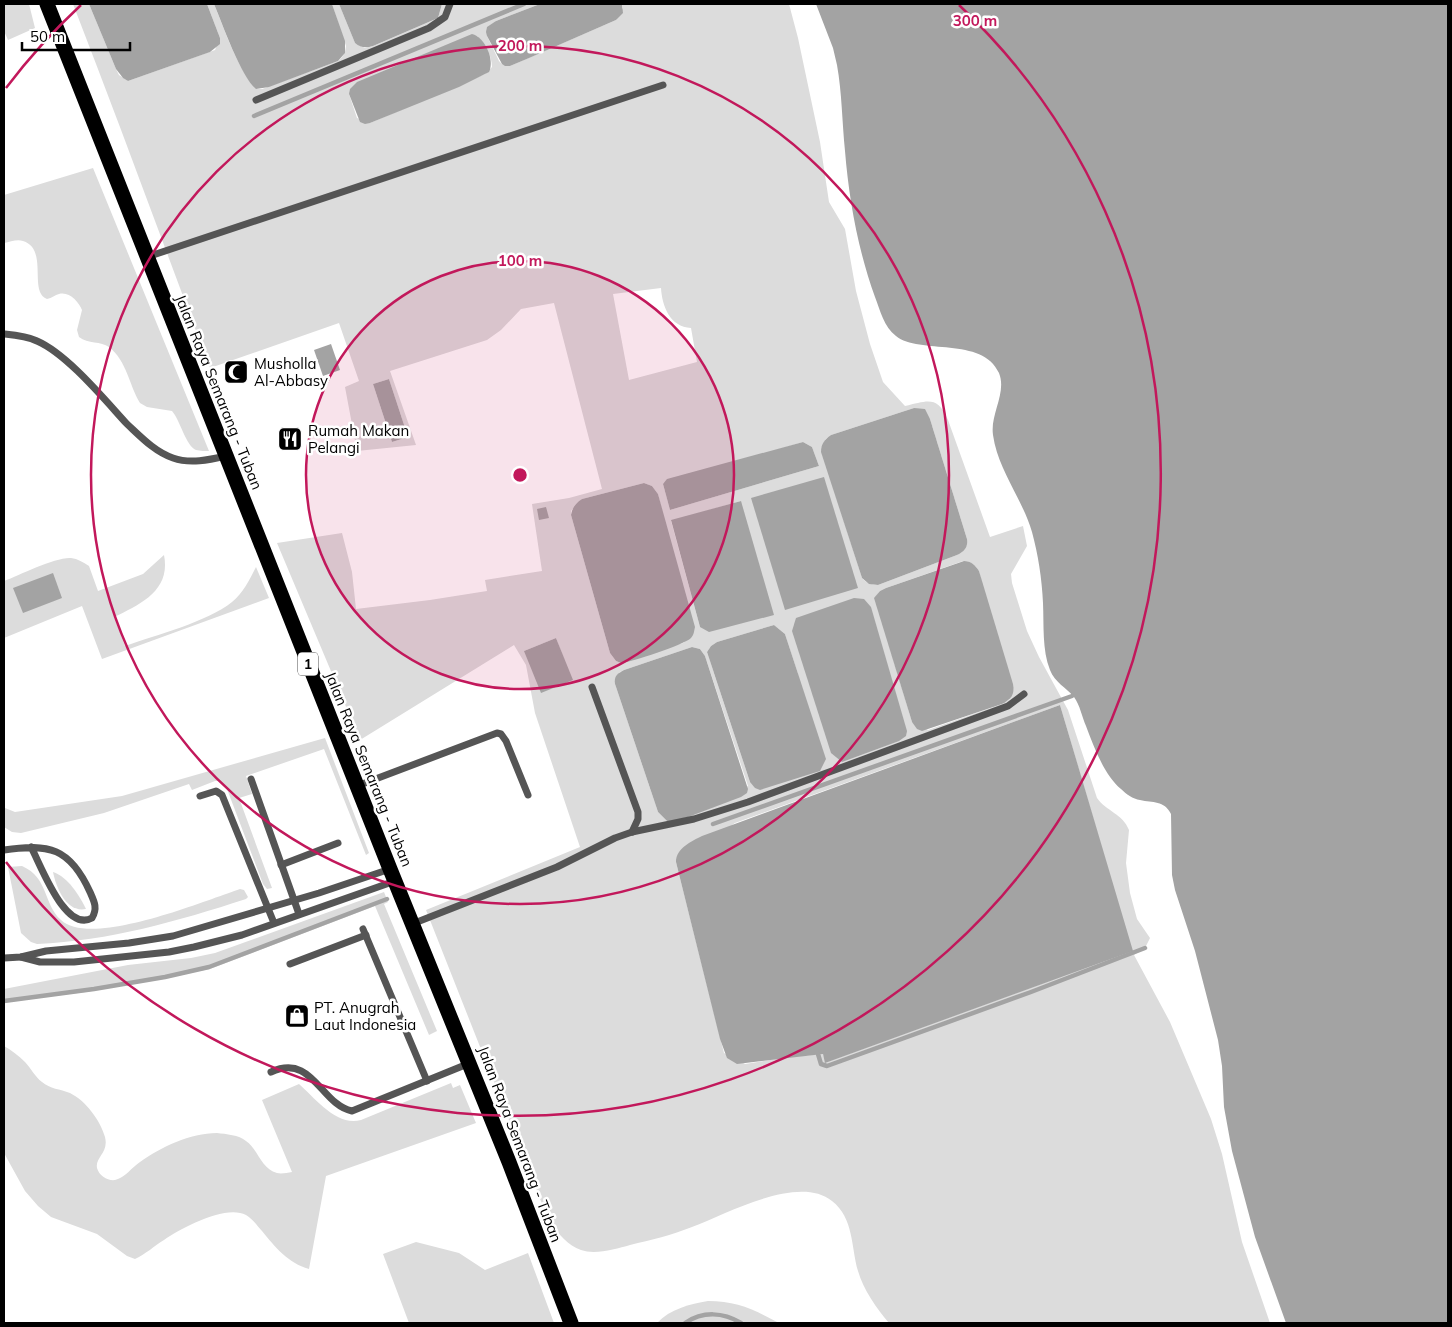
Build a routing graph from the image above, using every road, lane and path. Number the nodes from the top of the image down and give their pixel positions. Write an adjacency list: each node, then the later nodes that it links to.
1 (47, 4): 5 (highway, Jalan Raya Semarang - Tuban / 1)
2 (450, 4): 4 (lane)
3 (663, 84): 5 (lane)
4 (256, 100)
5 (147, 257): 7 (highway, Jalan Raya Semarang - Tuban / 1)
6 (4, 334): 7 (lane)
7 (226, 456): 11 (highway, Jalan Raya Semarang - Tuban / 1)
8 (592, 687): 14 (lane)
9 (1024, 694): 14 (lane)
10 (251, 780): 18 (lane)
11 (357, 786): 12 (lane); 19 (highway, Jalan Raya Semarang - Tuban / 1)
12 (528, 795)
13 (200, 796): 21 (lane)
14 (632, 832): 24 (lane)
15 (338, 843): 18 (lane)
16 (31, 847): 16 (lane); 17 (lane)
17 (4, 850)
18 (281, 865): 20 (lane)
19 (393, 875): 20 (lane); 22 (lane); 24 (highway, Jalan Raya Semarang - Tuban / 1)
20 (294, 901): 21 (lane); 22 (lane)
21 (268, 908): 23 (lane); 25 (lane)
22 (299, 914): 23 (lane)
23 (274, 923): 25 (lane)
24 (412, 924): 28 (highway, Jalan Raya Semarang - Tuban / 1)
25 (21, 957): 26 (lane)
26 (4, 958)
27 (290, 964): 30 (lane)
28 (470, 1063): 30 (lane); 31 (highway, Jalan Raya Semarang - Tuban / 1)
29 (271, 1072): 30 (lane)
30 (427, 1081)
31 (570, 1323)

